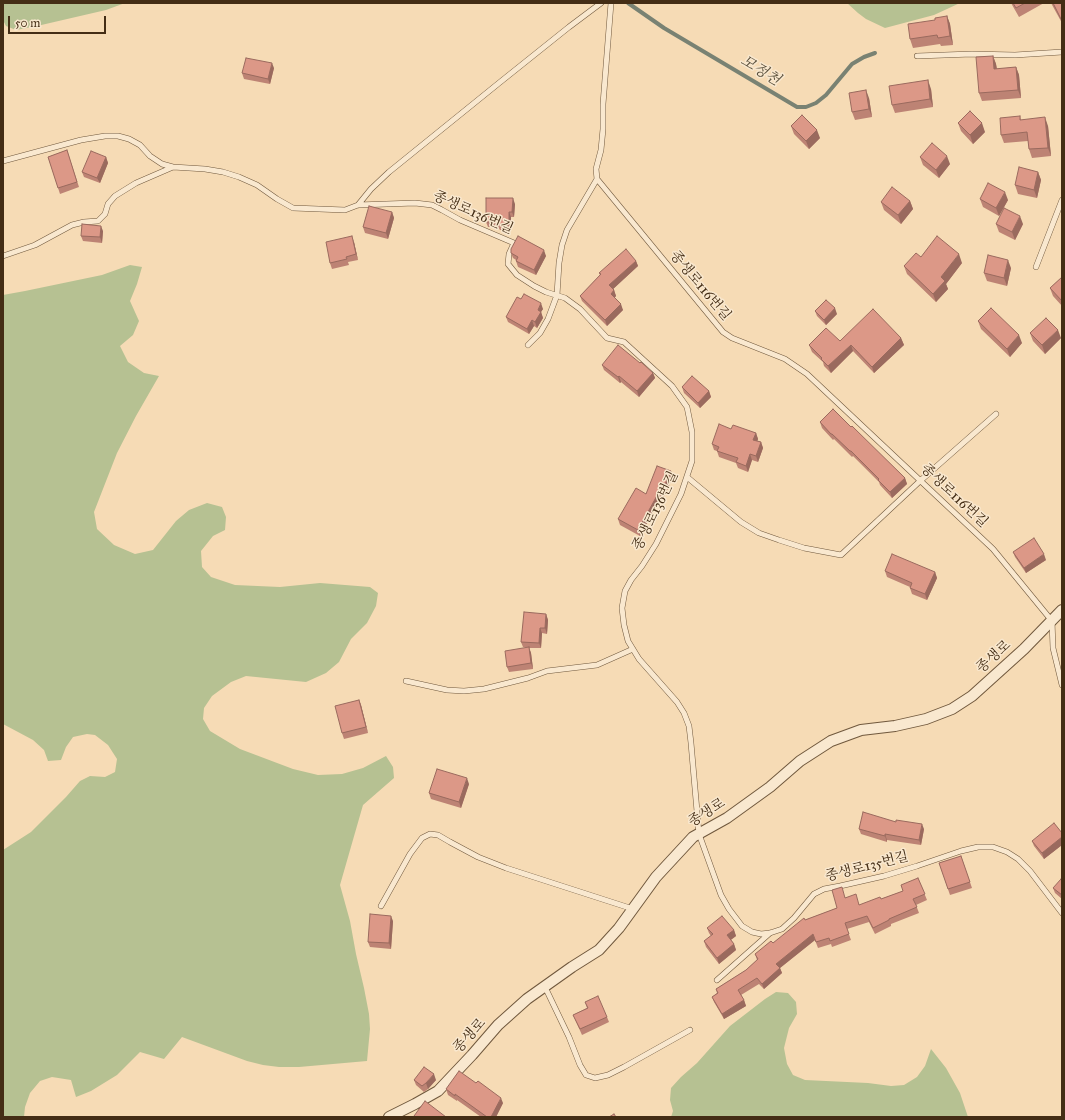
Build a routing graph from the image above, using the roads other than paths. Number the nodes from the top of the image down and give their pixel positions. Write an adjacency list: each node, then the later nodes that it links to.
1 (601, 3): 9 (lane)
2 (611, 3): 7 (lane)
3 (1062, 52): 4 (lane)
4 (917, 56)
5 (3, 161): 6 (lane, 종생로136번길)
6 (173, 167): 9 (lane, 종생로136번길); 10 (lane)
7 (597, 179): 12 (lane); 16 (lane, 종생로116번길)
8 (1062, 200): 11 (lane)
9 (358, 205): 12 (lane, 종생로136번길)
10 (3, 256)
11 (1036, 267)
12 (557, 295): 13 (lane); 15 (lane, 종생로136번길)
13 (528, 345)
14 (996, 414): 16 (lane)
15 (687, 477): 16 (lane); 19 (lane, 종생로136번길)
16 (920, 481): 18 (lane, 종생로116번길)
17 (1062, 610): 18 (street, 종생로)
18 (1052, 621): 21 (lane); 22 (street, 종생로)
19 (633, 649): 20 (lane); 22 (lane, 종생로136번길)
20 (406, 681)
21 (1062, 685)
22 (699, 834): 24 (street, 종생로); 26 (lane)
23 (381, 906): 24 (lane)
24 (633, 909): 28 (street, 종생로)
25 (1062, 913): 26 (lane, 종생로135번길)
26 (770, 933): 27 (lane, 종생로135번길)
27 (717, 980)
28 (545, 987): 29 (lane); 30 (street, 종생로)
29 (690, 1030)
30 (389, 1117)

